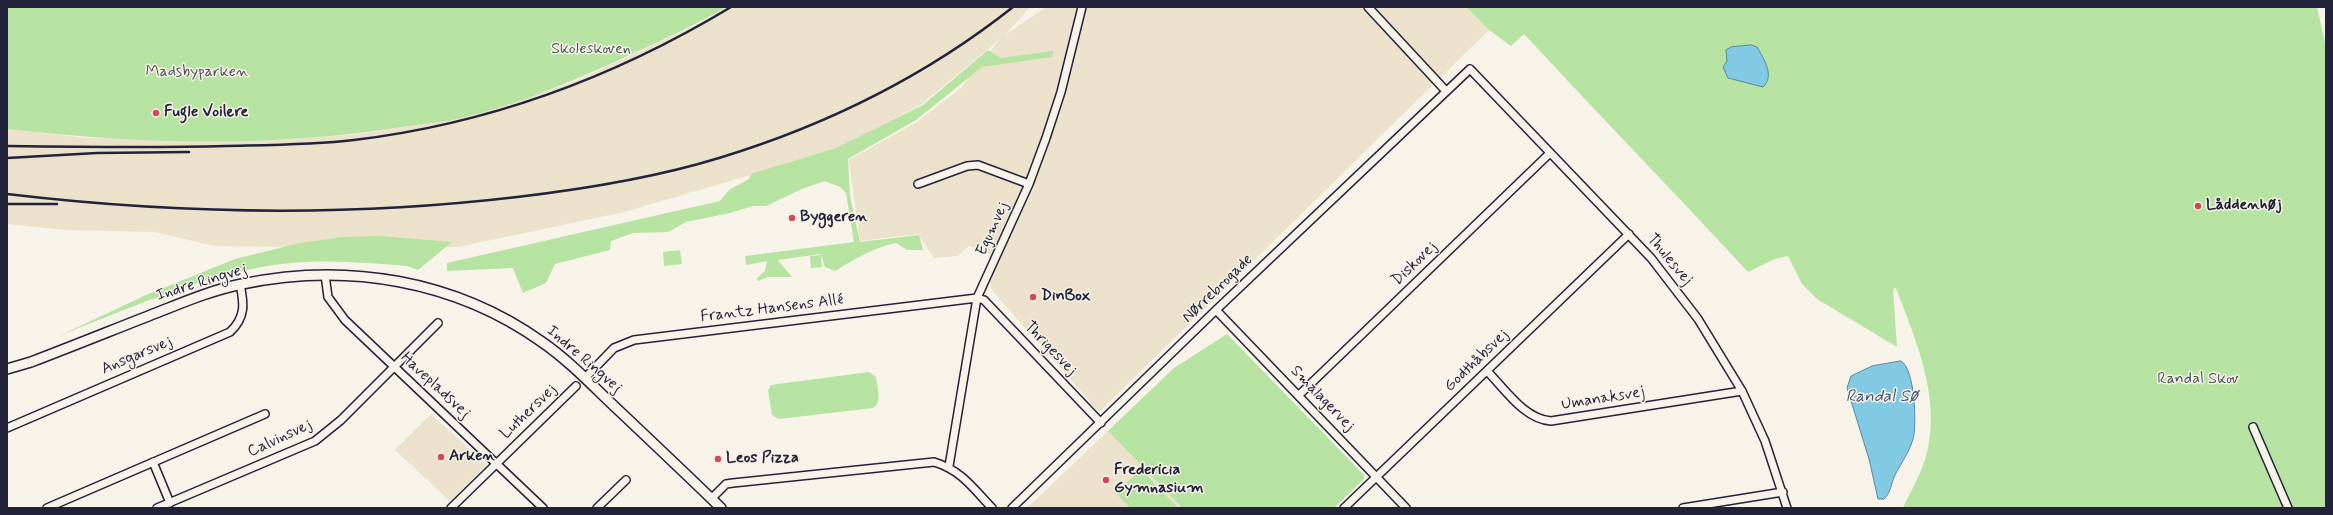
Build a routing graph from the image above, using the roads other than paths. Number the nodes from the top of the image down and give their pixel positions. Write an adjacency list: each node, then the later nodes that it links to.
1 (1082, 7): 7 (street, Egumvej)
2 (1368, 7): 4 (street)
3 (1470, 69): 4 (street, Nørrebrogade); 5 (street, Thulesvej)
4 (1446, 91): 12 (street, Nørrebrogade)
5 (1550, 154): 8 (street, Thulesvej); 20 (street, Diskovej)
6 (918, 184): 7 (street)
7 (1029, 184): 11 (street, Egumvej)
8 (1629, 234): 16 (street, Godthåbsvej); 19 (street, Thulesvej)
9 (325, 274): 10 (street, Indre Ringvej); 14 (street, Havepladsvej); 17 (street, Indre Ringvej)
10 (240, 284): 15 (street, Indre Ringvej); 24 (street, Ansgarsvej)
11 (977, 298): 17 (street, Frantz Hansens Allé); 22 (street, Thrigesvej); 27 (street, Egumvej)
12 (1216, 310): 20 (street, Smalagervej); 22 (street, Nørrebrogade)
13 (438, 323): 14 (street, Calvinsvej)
14 (395, 367): 26 (street, Havepladsvej); 32 (street, Calvinsvej)
15 (7, 369)
16 (1487, 371): 19 (street, Umanaksvej); 28 (street, Godthåbsvej)
17 (585, 378): 31 (street, Indre Ringvej)
18 (576, 386): 26 (street, Luthersvej)
19 (1742, 391): 30 (street, Thulesvej)
20 (1299, 395): 28 (street, Smalagervej)
21 (266, 414): 25 (street)
22 (1101, 423): 40 (street, Nørrebrogade)
23 (2252, 427): 45 (street)
24 (7, 428)
25 (152, 462): 32 (street); 33 (street)
26 (497, 463): 35 (street, Luthersvej); 36 (street, Havepladsvej)
27 (949, 466): 31 (street); 39 (street)
28 (1377, 477): 41 (street, Godthåbsvej); 42 (street, Smalagervej)
29 (626, 480): 37 (street)
30 (1783, 492): 43 (street); 44 (street, Thulesvej)
31 (711, 499): 38 (street, Indre Ringvej)
32 (170, 503): 34 (street, Calvinsvej)
33 (47, 508)
34 (157, 508)
35 (451, 508)
36 (543, 508)
37 (597, 508)
38 (721, 508)
39 (992, 508)
40 (1012, 508)
41 (1344, 508)
42 (1406, 508)
43 (1683, 508)
44 (1787, 508)
45 (2288, 508)

